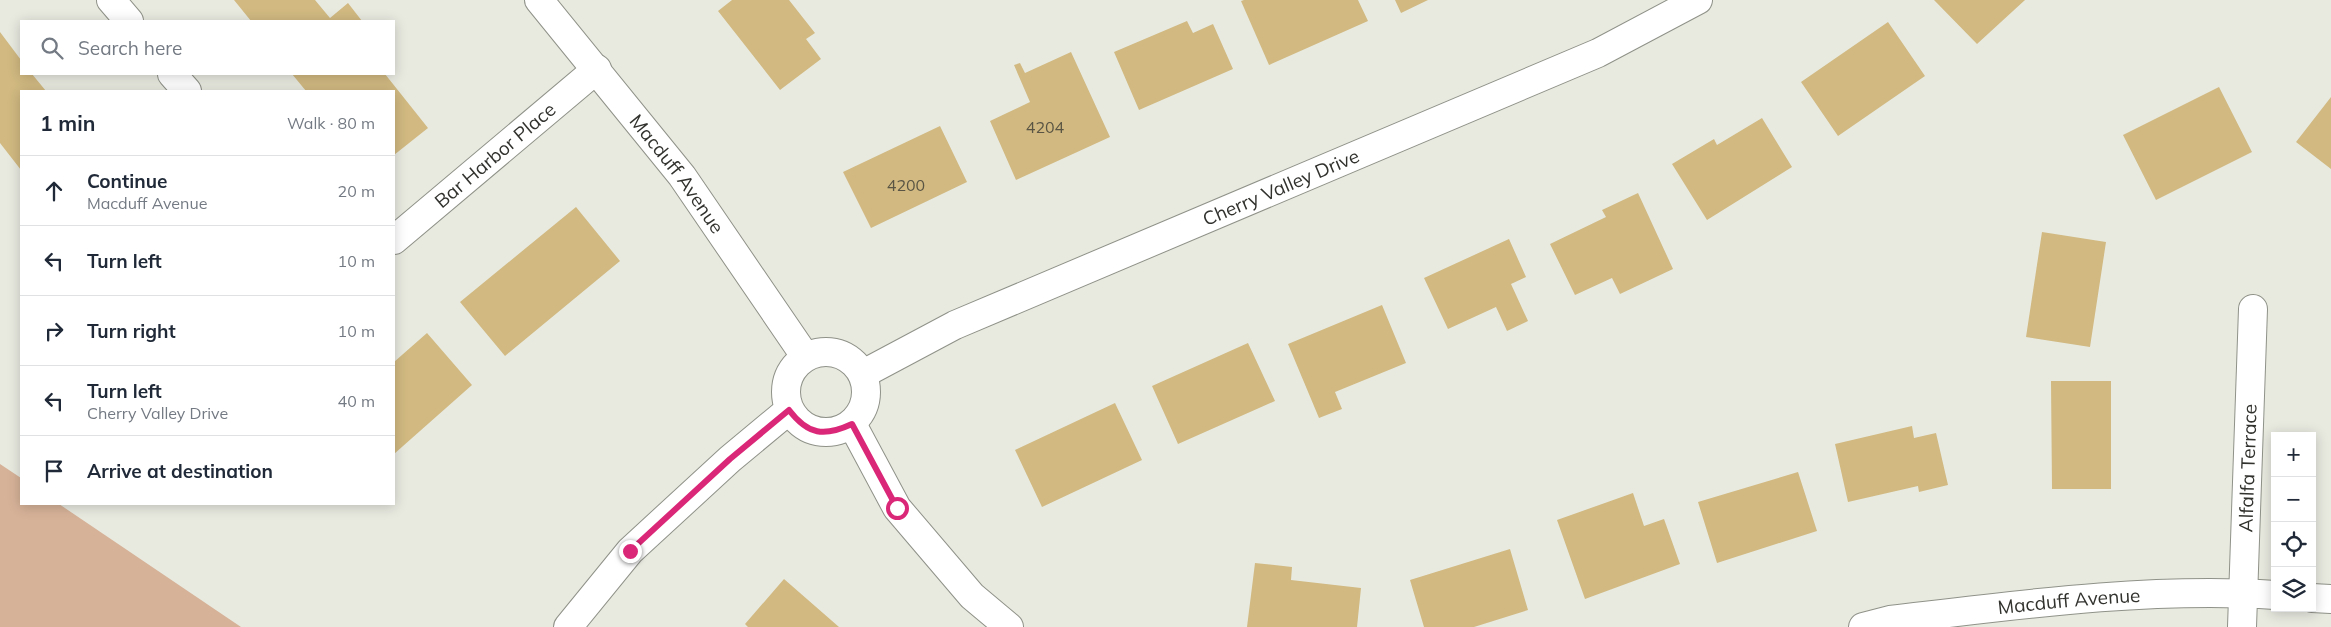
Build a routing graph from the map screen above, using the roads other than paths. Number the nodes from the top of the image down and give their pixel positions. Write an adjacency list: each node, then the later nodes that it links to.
1 (111, 0): 4 (street)
2 (539, 0): 5 (street, Macduff Avenue)
3 (1698, 0): 11 (street, Cherry Valley Drive)
4 (128, 20)
5 (597, 69): 8 (street, Bar Harbor Place); 10 (street, Macduff Avenue)
6 (173, 75): 7 (street)
7 (186, 90)
8 (395, 239)
9 (2254, 309): 14 (street, Alfalfa Terrace)
10 (805, 356): 11 (street); 12 (street)
11 (863, 374): 13 (street)
12 (789, 410): 13 (street); 18 (street)
13 (852, 424): 19 (street)
14 (2244, 593): 15 (street, Macduff Avenue); 20 (street, Macduff Avenue); 21 (street, Alfalfa Terrace)
15 (2271, 596)
16 (2316, 598): 17 (street)
17 (2331, 599)
18 (568, 627)
19 (1009, 627)
20 (1863, 627)
21 (2242, 627)

